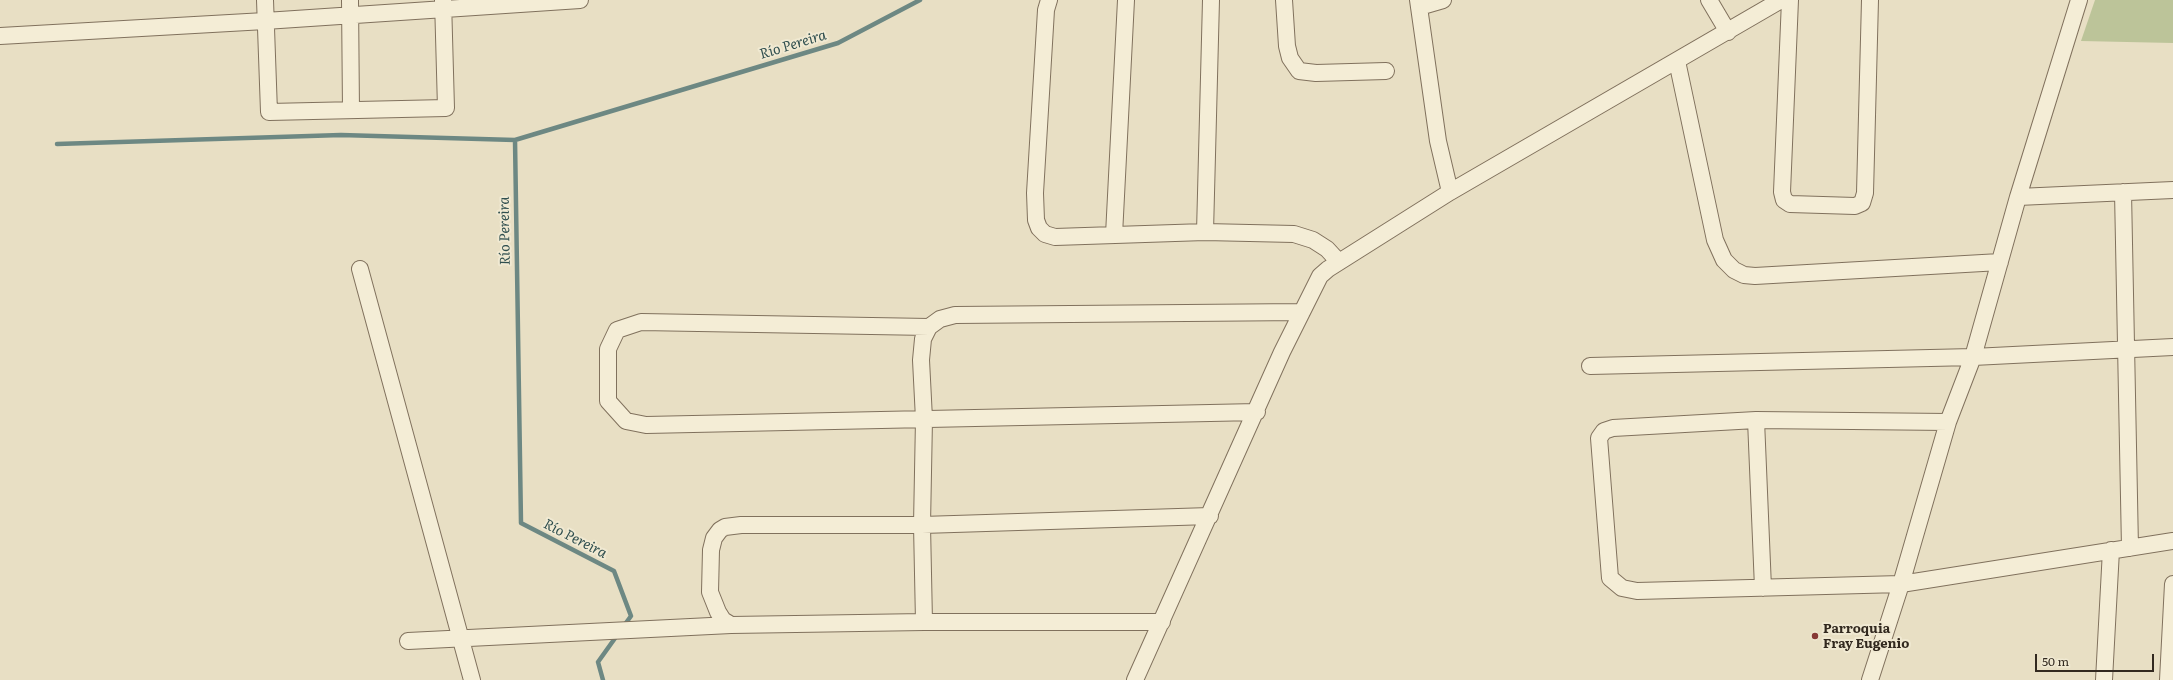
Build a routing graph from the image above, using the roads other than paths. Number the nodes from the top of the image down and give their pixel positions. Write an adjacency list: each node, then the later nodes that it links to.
1 (265, 0): 16 (street)
2 (580, 0): 14 (street)
3 (1049, 0): 27 (street)
4 (1126, 0): 27 (street)
5 (1211, 0): 26 (street)
6 (1284, 0): 20 (street)
7 (1443, 0): 13 (street)
8 (1709, 0): 17 (street)
9 (1781, 0): 17 (street)
10 (1790, 0): 11 (street)
11 (1870, 0)
12 (2079, 0): 25 (street)
13 (1419, 4): 23 (street)
14 (443, 5): 15 (street); 21 (street)
15 (350, 8): 16 (street); 21 (street)
16 (265, 21): 18 (street); 21 (street)
17 (1728, 32): 19 (street)
18 (0, 36)
19 (1677, 61): 23 (street); 29 (street)
20 (1386, 71)
21 (351, 110)
22 (2173, 190): 24 (street)
23 (1450, 192): 28 (street)
24 (2123, 192): 25 (street); 34 (street)
25 (2018, 197): 29 (street)
26 (1205, 232): 27 (street); 28 (street)
27 (1114, 235)
28 (1339, 262): 31 (street)
29 (2000, 262): 35 (street)
30 (360, 270): 52 (street)
31 (1302, 312): 32 (street); 37 (street)
32 (929, 327): 38 (street); 38 (street)
33 (2173, 347): 34 (street)
34 (2125, 350): 35 (street); 44 (street)
35 (1973, 357): 36 (street); 40 (street)
36 (1590, 366)
37 (1257, 412): 38 (street); 41 (street)
38 (924, 419): 42 (street)
39 (1756, 420): 40 (street); 48 (street); 48 (street)
40 (1948, 422): 46 (street)
41 (1210, 516): 42 (street); 50 (street)
42 (922, 525): 49 (street); 51 (street)
43 (2173, 541): 44 (street)
44 (2130, 548): 45 (street)
45 (2111, 550): 46 (street); 57 (street)
46 (1901, 584): 48 (street); 56 (street)
47 (2173, 584): 58 (street)
48 (1763, 588)
49 (924, 622): 50 (street); 51 (street)
50 (1162, 622): 55 (street)
51 (732, 624): 52 (street)
52 (460, 639): 53 (street); 54 (street)
53 (408, 641)
54 (472, 680)
55 (1135, 680)
56 (1870, 680)
57 (2104, 680)
58 (2168, 680)

